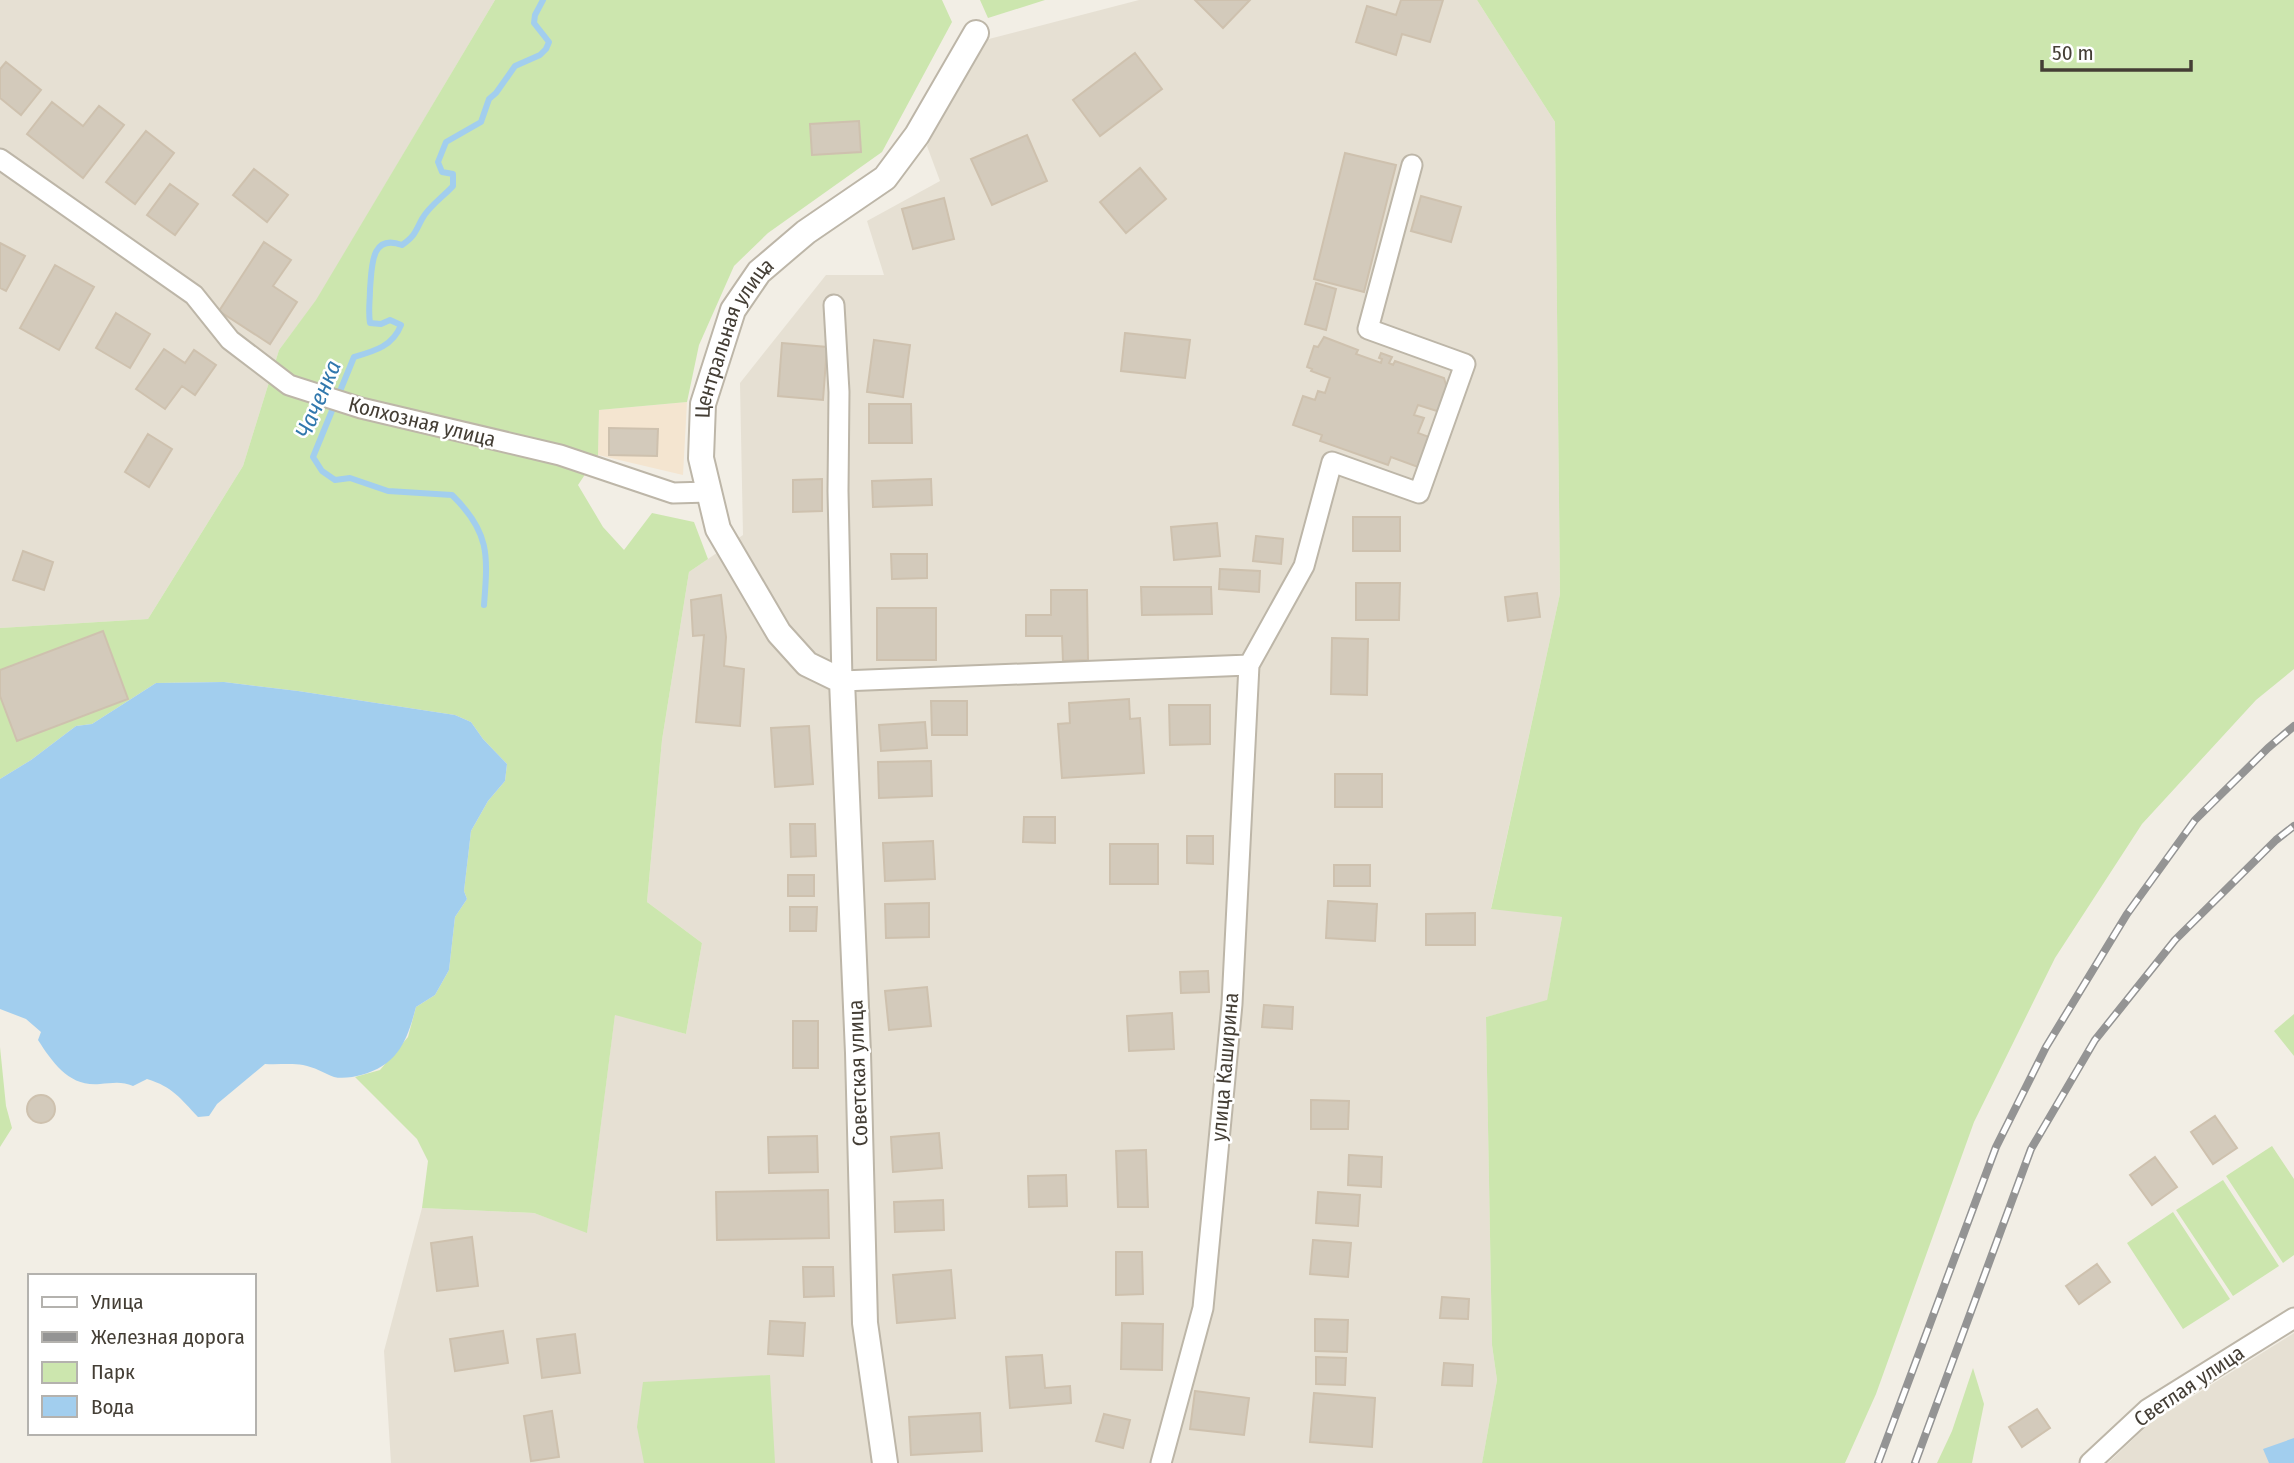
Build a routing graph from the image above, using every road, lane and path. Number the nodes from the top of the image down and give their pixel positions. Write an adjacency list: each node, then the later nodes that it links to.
1 (976, 33): 5 (street, Центральная улица)
2 (0, 159): 5 (street, Колхозная улица)
3 (1412, 165): 6 (street)
4 (834, 305): 7 (street)
5 (709, 492): 7 (street, Центральная улица)
6 (1249, 665): 7 (street); 10 (street, улица Каширина)
7 (842, 681): 9 (street, Советская улица)
8 (2294, 1318): 11 (street, Светлая улица)
9 (884, 1463)
10 (1161, 1463)
11 (2090, 1463)

